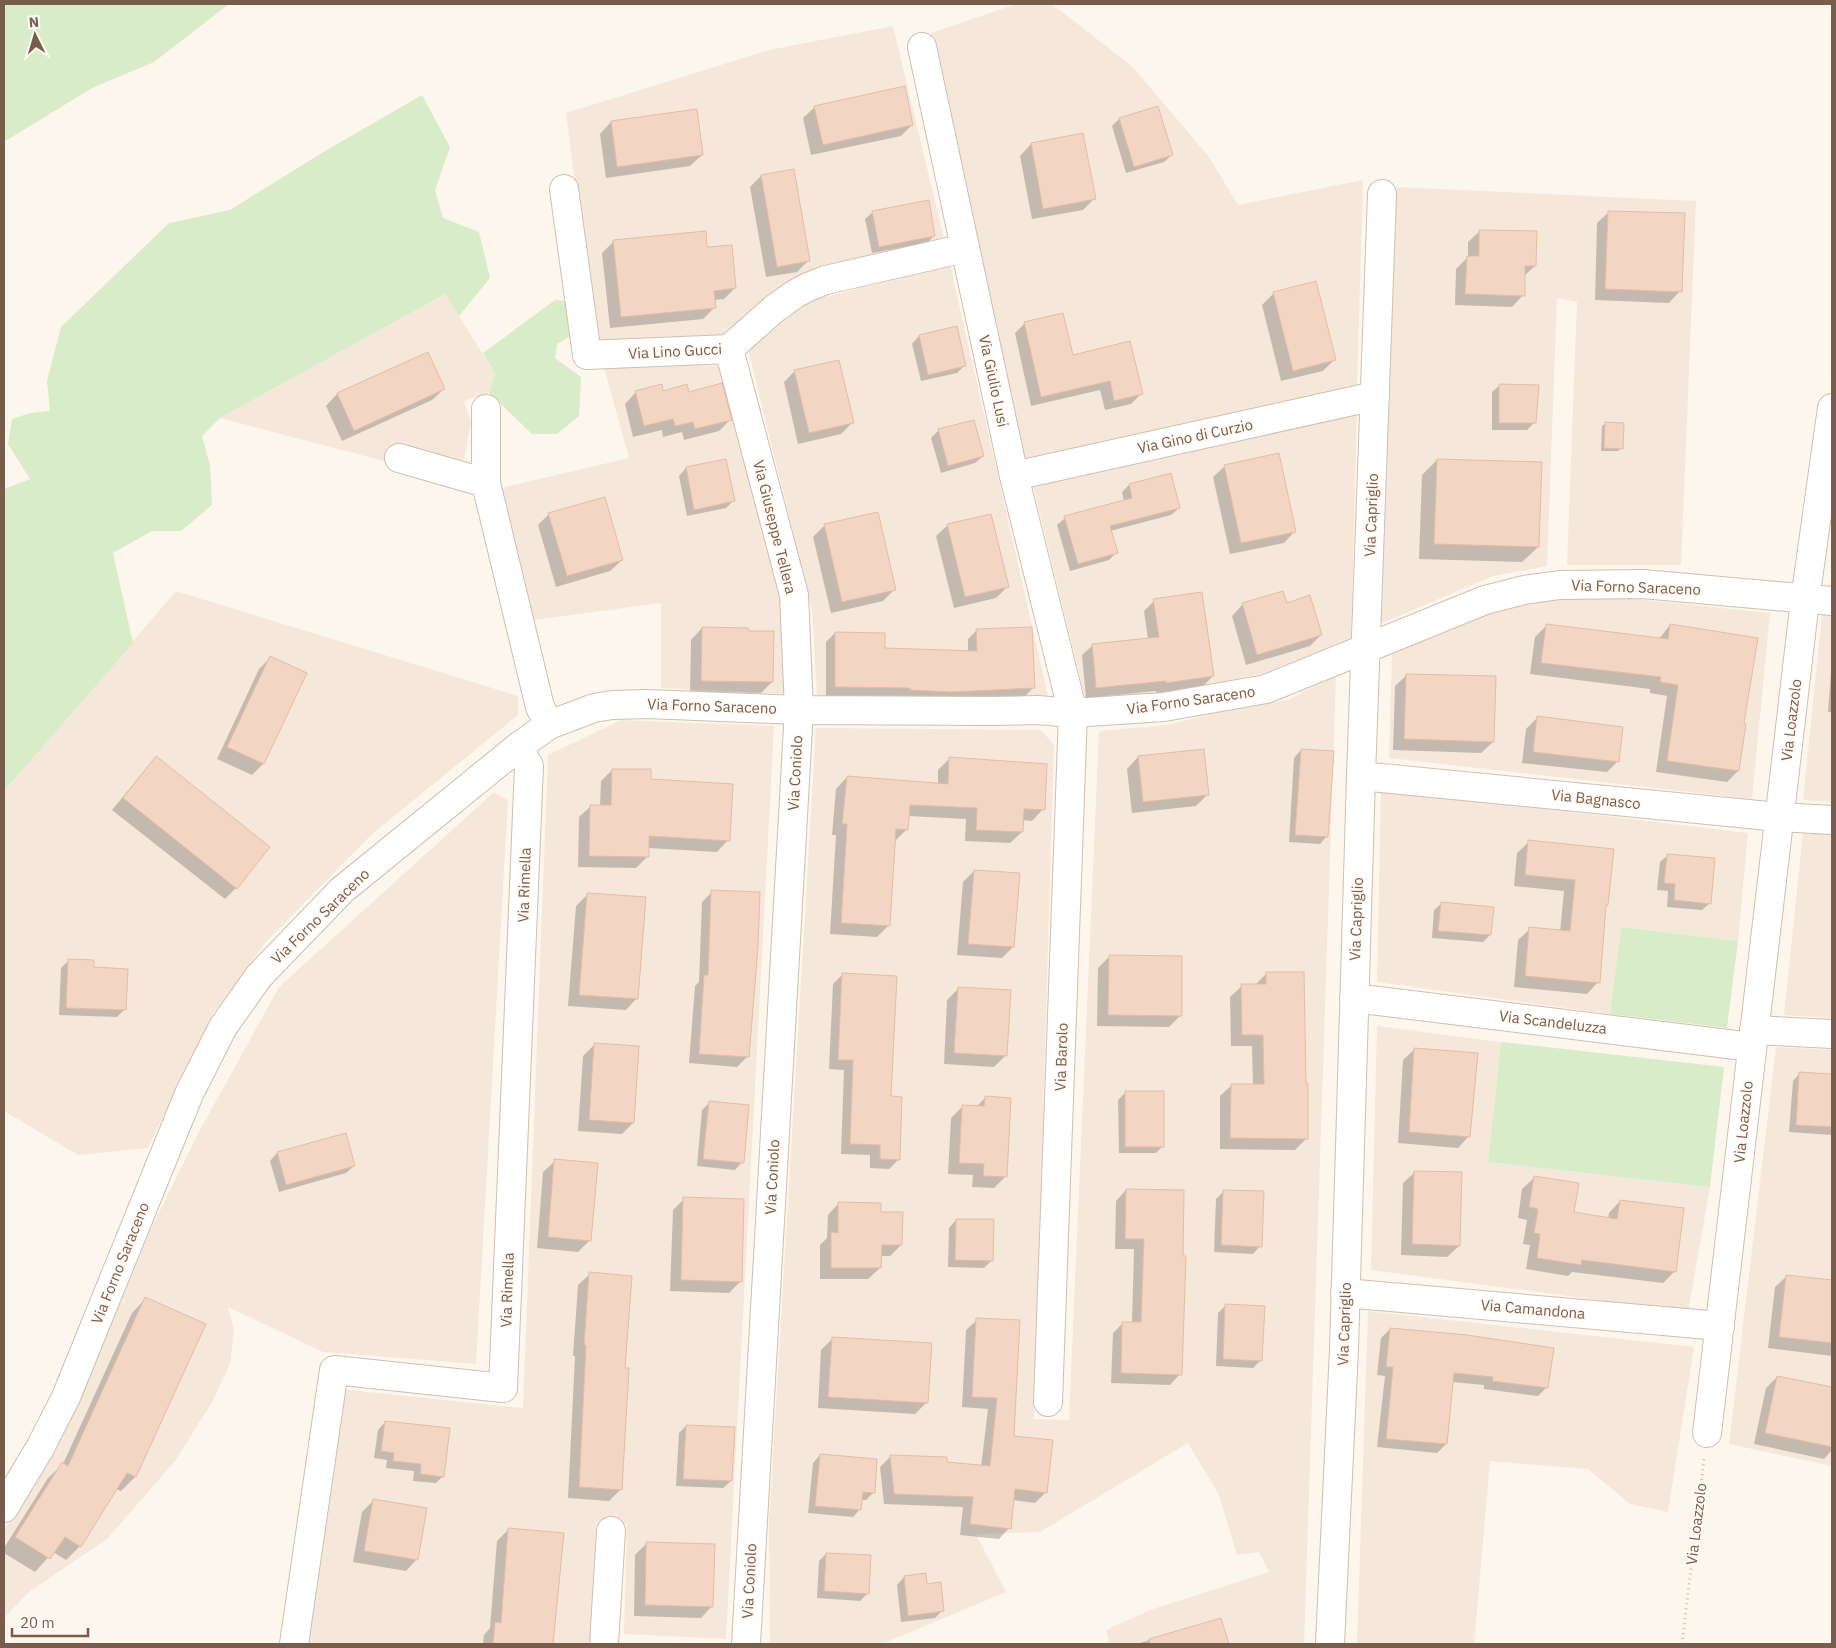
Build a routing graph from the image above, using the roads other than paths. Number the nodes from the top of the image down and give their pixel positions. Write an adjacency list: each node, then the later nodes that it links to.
1 (922, 47): 4 (street, Via Giulio Lusi)
2 (564, 189): 5 (street, Via Lino Gucci)
3 (1382, 194): 6 (street, Via Capriglio)
4 (965, 248): 5 (street, Via Lino Gucci); 10 (street, Via Giulio Lusi)
5 (728, 349): 15 (street, Via Giuseppe Tellera)
6 (1375, 396): 10 (street, Via Gino di Curzio); 14 (street, Via Capriglio)
7 (1832, 408): 12 (street, Via Loazzolo)
8 (486, 409): 11 (street)
9 (399, 458): 11 (street)
10 (1014, 476): 16 (street, Via Giulio Lusi)
11 (486, 483): 17 (street)
12 (1805, 600): 13 (street, Via Forno Saraceno); 14 (street, Via Forno Saraceno); 20 (street, Via Loazzolo)
13 (1832, 601)
14 (1366, 650): 16 (street, Via Forno Saraceno); 19 (street, Via Capriglio)
15 (799, 710): 16 (street, Via Forno Saraceno); 17 (street, Via Forno Saraceno); 33 (street, Via Coniolo)
16 (1073, 713): 27 (street, Via Barolo)
17 (549, 725): 18 (street, Via Forno Saraceno)
18 (518, 747): 29 (street, Via Forno Saraceno); 31 (street, Via Rimella)
19 (1361, 776): 20 (street, Via Bagnasco); 22 (street, Via Capriglio)
20 (1779, 817): 21 (street, Via Bagnasco); 24 (street, Via Loazzolo)
21 (1832, 820)
22 (1354, 998): 24 (street, Via Scandeluzza); 25 (street, Via Capriglio)
23 (1832, 1034): 24 (street, Via Scandeluzza)
24 (1752, 1038): 26 (street, Via Loazzolo)
25 (1345, 1292): 26 (street, Via Camandona); 34 (street, Via Capriglio)
26 (1720, 1326): 28 (street, Via Loazzolo)
27 (1048, 1402)
28 (1707, 1433)
29 (4, 1508)
30 (611, 1531): 32 (street)
31 (294, 1644)
32 (604, 1644)
33 (746, 1644)
34 (1330, 1644)

